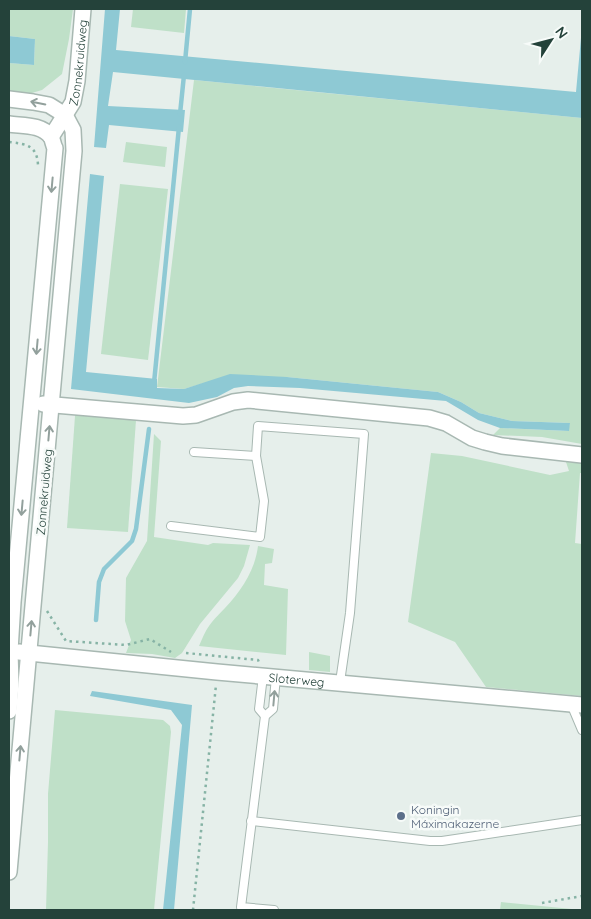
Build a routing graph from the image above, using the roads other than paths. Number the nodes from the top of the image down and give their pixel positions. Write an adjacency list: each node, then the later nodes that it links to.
1 (83, 9): 3 (street, Zonnekruidweg)
2 (9, 99): 3 (street, one-way to 2)
3 (65, 115): 5 (street, Zonnekruidweg); 7 (street, Zonnekruidweg)
4 (9, 124): 5 (street)
5 (51, 137): 6 (street, Zonnekruidweg, one-way to 6)
6 (46, 251): 7 (lane); 8 (street, Zonnekruidweg, one-way to 8)
7 (66, 253): 9 (street, Zonnekruidweg)
8 (32, 403): 9 (street); 14 (street, Zonnekruidweg, one-way to 14)
9 (52, 405): 11 (street); 15 (street, Zonnekruidweg, one-way to 9)
10 (194, 452): 12 (lane)
11 (582, 455)
12 (256, 456): 13 (lane); 19 (lane)
13 (171, 526)
14 (11, 601): 15 (street); 16 (street, Zonnekruidweg)
15 (33, 604): 17 (street, Zonnekruidweg, one-way to 15)
16 (10, 651): 17 (street, Sloterweg); 21 (street, Zonnekruidweg)
17 (29, 653): 18 (street, Sloterweg); 26 (street, Zonnekruidweg, one-way to 17)
18 (270, 676): 19 (street, Sloterweg); 22 (lane); 22 (lane, one-way to 18)
19 (340, 682): 20 (street, Sloterweg)
20 (576, 704): 23 (lane)
21 (9, 711)
22 (265, 716): 25 (lane)
23 (582, 730)
24 (582, 820): 25 (lane)
25 (251, 821): 27 (lane)
26 (9, 872)
27 (274, 910)

